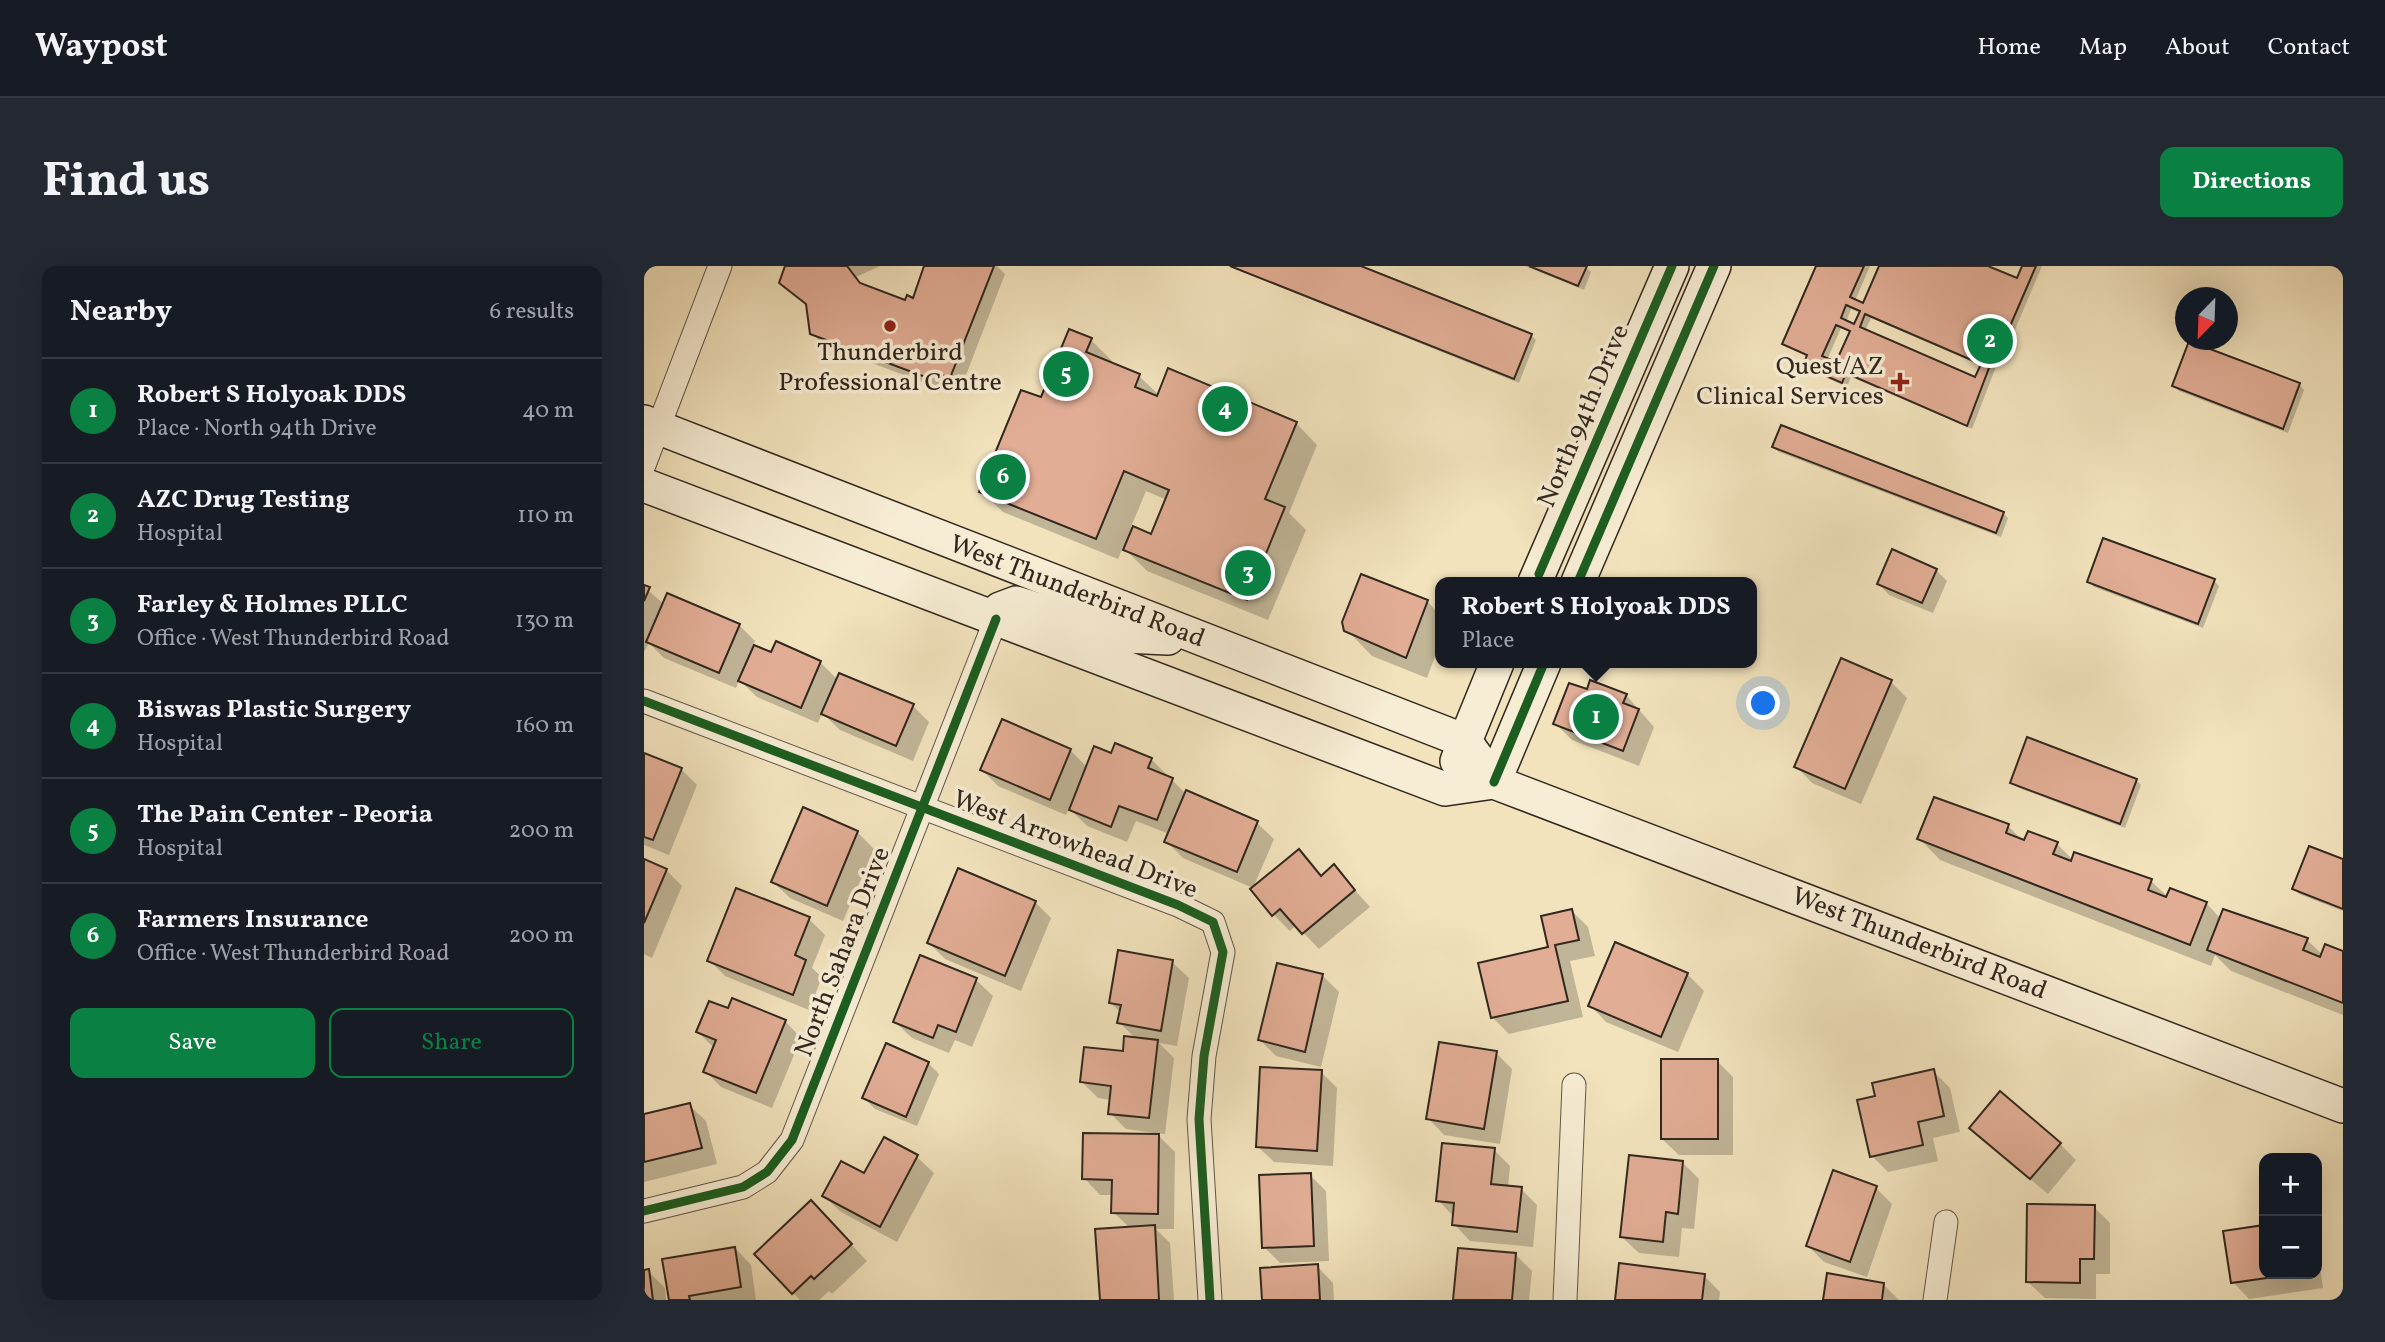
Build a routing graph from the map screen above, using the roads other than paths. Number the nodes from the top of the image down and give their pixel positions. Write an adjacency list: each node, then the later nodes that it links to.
1 (720, 266): 4 (street)
2 (1672, 266): 5 (main road, North 94th Drive)
3 (1714, 266): 6 (main road)
4 (651, 425): 7 (street); 12 (main road, West Thunderbird Road)
5 (1599, 432): 6 (main road); 9 (main road, North 94th Drive)
6 (1635, 447): 10 (main road)
7 (644, 465)
8 (644, 485): 11 (main road, West Thunderbird Road)
9 (1545, 577)
10 (1580, 577)
11 (996, 619): 12 (main road); 18 (main road, West Thunderbird Road); 19 (street, North Sahara Drive)
12 (1195, 639): 16 (main road, West Thunderbird Road)
13 (1495, 668): 16 (main road)
14 (1542, 668): 17 (main road)
15 (644, 701): 19 (street, West Arrowhead Drive)
16 (1465, 741): 17 (main road); 18 (main road)
17 (1494, 782): 18 (main road, West Thunderbird Road); 21 (main road, West Thunderbird Road)
18 (1445, 789)
19 (922, 808): 22 (street, North Sahara Drive); 24 (street, West Arrowhead Drive)
20 (1574, 1085): 25 (street)
21 (2343, 1106)
22 (644, 1211)
23 (1946, 1222): 26 (street)
24 (1210, 1300)
25 (1565, 1300)
26 (1935, 1300)

